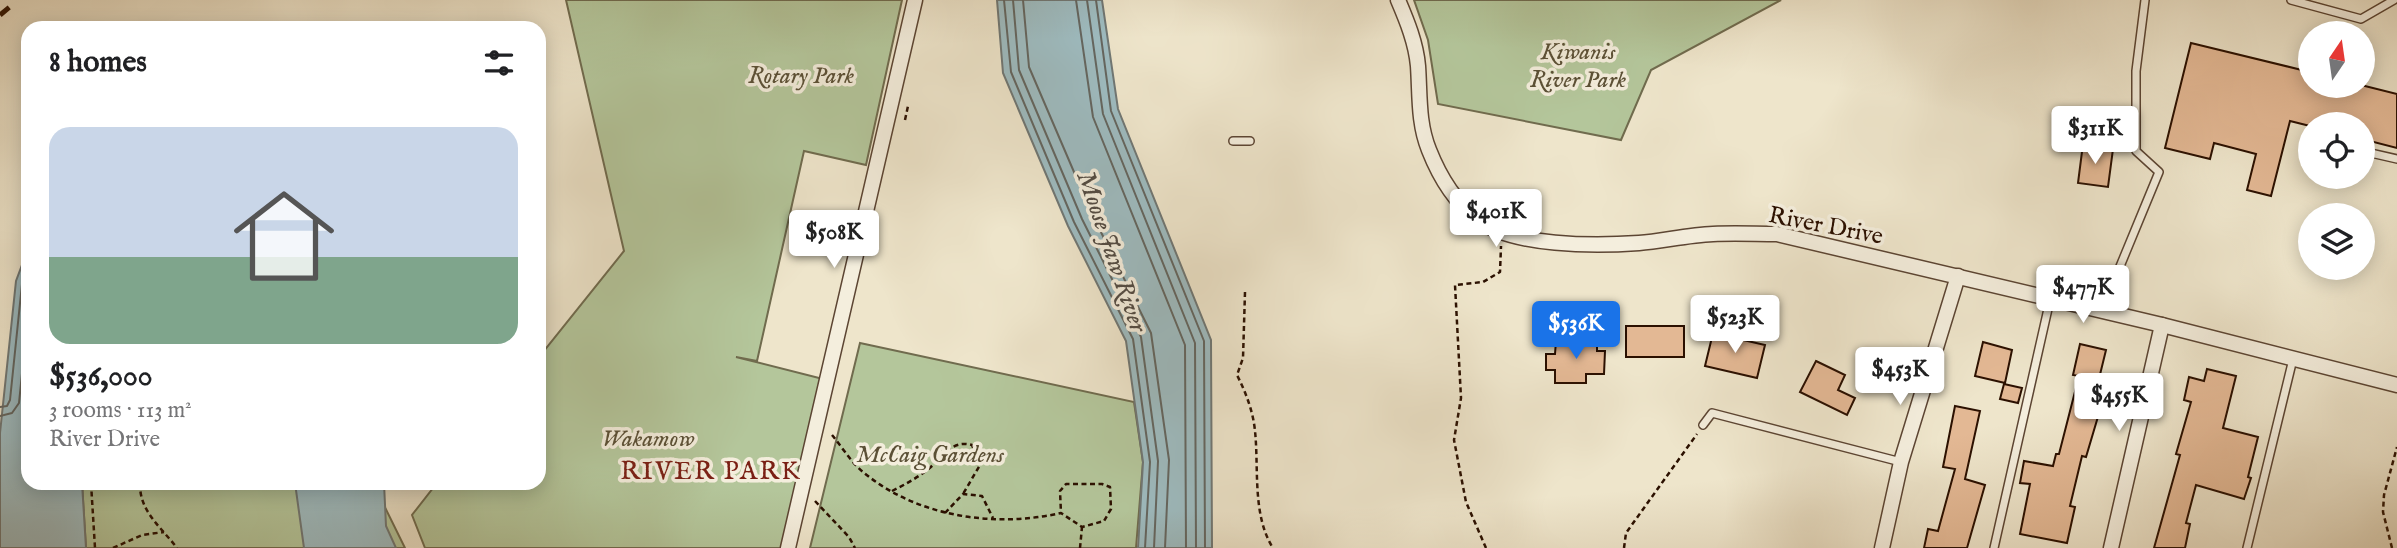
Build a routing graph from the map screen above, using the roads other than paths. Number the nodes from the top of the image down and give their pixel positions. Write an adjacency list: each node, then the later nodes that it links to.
1 (915, 0): 18 (street)
2 (1398, 0): 10 (street, River Drive)
3 (2145, 0): 12 (lane)
4 (2291, 0): 5 (lane)
5 (2393, 0)
6 (1233, 141): 7 (lane)
7 (1250, 141)
8 (2375, 154): 9 (lane)
9 (2397, 159)
10 (1958, 276): 11 (street, River Drive); 17 (street)
11 (2050, 300): 12 (street, River Drive); 20 (lane)
12 (2102, 311): 13 (street, River Drive)
13 (2162, 325): 14 (street, River Drive); 21 (street)
14 (2293, 358): 15 (street, River Drive); 22 (lane)
15 (2397, 385)
16 (1703, 425): 17 (lane)
17 (1901, 462): 19 (street)
18 (788, 548)
19 (1882, 548)
20 (1994, 548)
21 (2111, 548)
22 (2247, 548)

